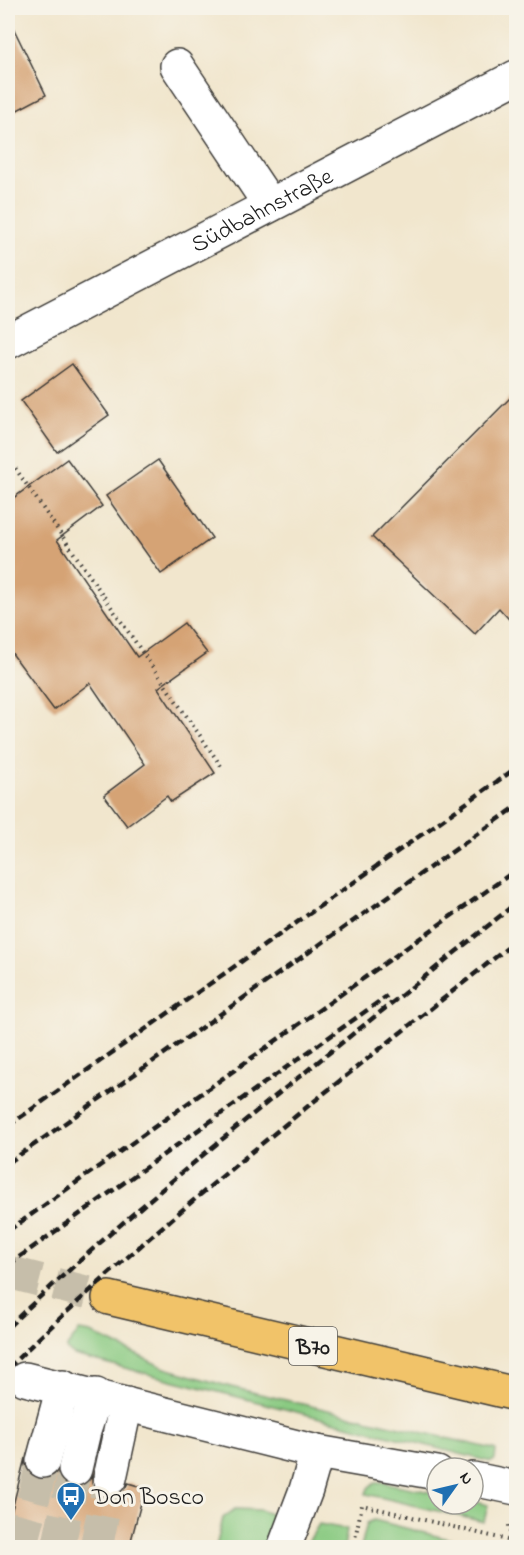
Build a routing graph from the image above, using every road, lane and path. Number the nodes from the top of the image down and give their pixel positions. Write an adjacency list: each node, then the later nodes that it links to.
1 (177, 66): 3 (street)
2 (516, 77): 3 (street, Südbahnstraße)
3 (270, 205): 4 (street, Südbahnstraße)
4 (8, 342)
5 (8, 459): 6 (path)
6 (220, 766)
7 (109, 1298): 10 (main road, B70)
8 (25, 1379): 9 (street)
9 (63, 1387): 11 (street); 13 (street)
10 (516, 1394)
11 (111, 1400): 12 (street); 14 (street); 16 (street)
12 (317, 1452): 15 (street); 20 (street)
13 (43, 1461)
14 (75, 1469)
15 (425, 1471)
16 (110, 1478)
17 (485, 1482): 18 (street)
18 (516, 1488)
19 (514, 1541): 21 (path); 22 (path)
20 (284, 1548)
21 (353, 1548)
22 (512, 1548)

